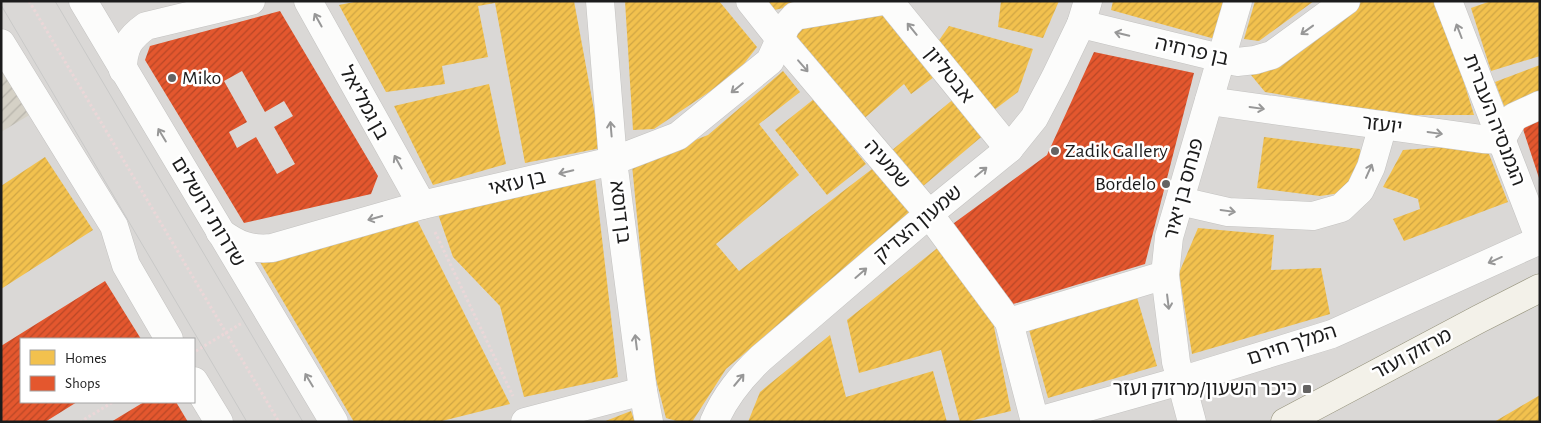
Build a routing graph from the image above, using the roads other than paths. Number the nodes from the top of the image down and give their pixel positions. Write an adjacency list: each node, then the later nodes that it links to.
1 (83, 1): 15 (street, שדרות ירושלים)
2 (251, 1): 15 (street)
3 (308, 1): 23 (street, בן גמליאל, one-way to 3)
4 (600, 1): 21 (street, בן דוסא, one-way to 4)
5 (750, 1): 12 (street, שמעיה)
6 (882, 1): 12 (street)
7 (889, 1): 20 (street, אבטליון, one-way to 7)
8 (1238, 1): 14 (street, פנחס בן יאיר)
9 (1346, 1): 14 (street, בן פרחיה, one-way to 14)
10 (1452, 2): 19 (street, הגמנסיה העברית, one-way to 10)
11 (1084, 13): 14 (street, בן פרחיה, one-way to 11); 20 (street, שמעון הצדיק)
12 (780, 39): 21 (street, בן עזאי, one-way to 21); 24 (street, שמעיה, one-way to 24)
13 (1, 43): 30 (street)
14 (1220, 58): 16 (street, פנחס בן יאיר)
15 (123, 70): 25 (street, שדרות ירושלים, one-way to 15)
16 (1209, 101): 18 (street, יועזר, one-way to 18); 22 (street, פנחס בן יאיר)
17 (1540, 104): 19 (street)
18 (1383, 125): 19 (street, יועזר, one-way to 19); 22 (street, one-way to 18)
19 (1501, 140): 26 (street, הגמנסיה העברית)
20 (1009, 149): 24 (street, שמעון הצדיק, one-way to 20)
21 (613, 161): 23 (street, בן עזאי, one-way to 23); 33 (street, בן דוסא, one-way to 21)
22 (1180, 201): 27 (street, פנחס בן יאיר)
23 (422, 205): 25 (street, בן עזאי, one-way to 25)
24 (930, 214): 29 (street, שמעיה); 38 (street, שמעון הצדיק, one-way to 24)
25 (220, 232): 36 (street, שדרות ירושלים, one-way to 25)
26 (1540, 240): 31 (street, המלך חירם, one-way to 31)
27 (1164, 275): 29 (street); 31 (street, פנחס בן יאיר, one-way to 31)
28 (1540, 288): 41 (main road, מרזוק ועזר)
29 (1009, 322): 39 (street, שמעיה)
30 (168, 338)
31 (1180, 381): 39 (street, המלך חירם); 40 (street, פנחס בן יאיר)
32 (195, 383): 35 (street)
33 (643, 390): 34 (street); 37 (street, בן דוסא)
34 (520, 411)
35 (219, 422)
36 (334, 422)
37 (649, 422)
38 (714, 422)
39 (1035, 422)
40 (1192, 422)
41 (1285, 422)

